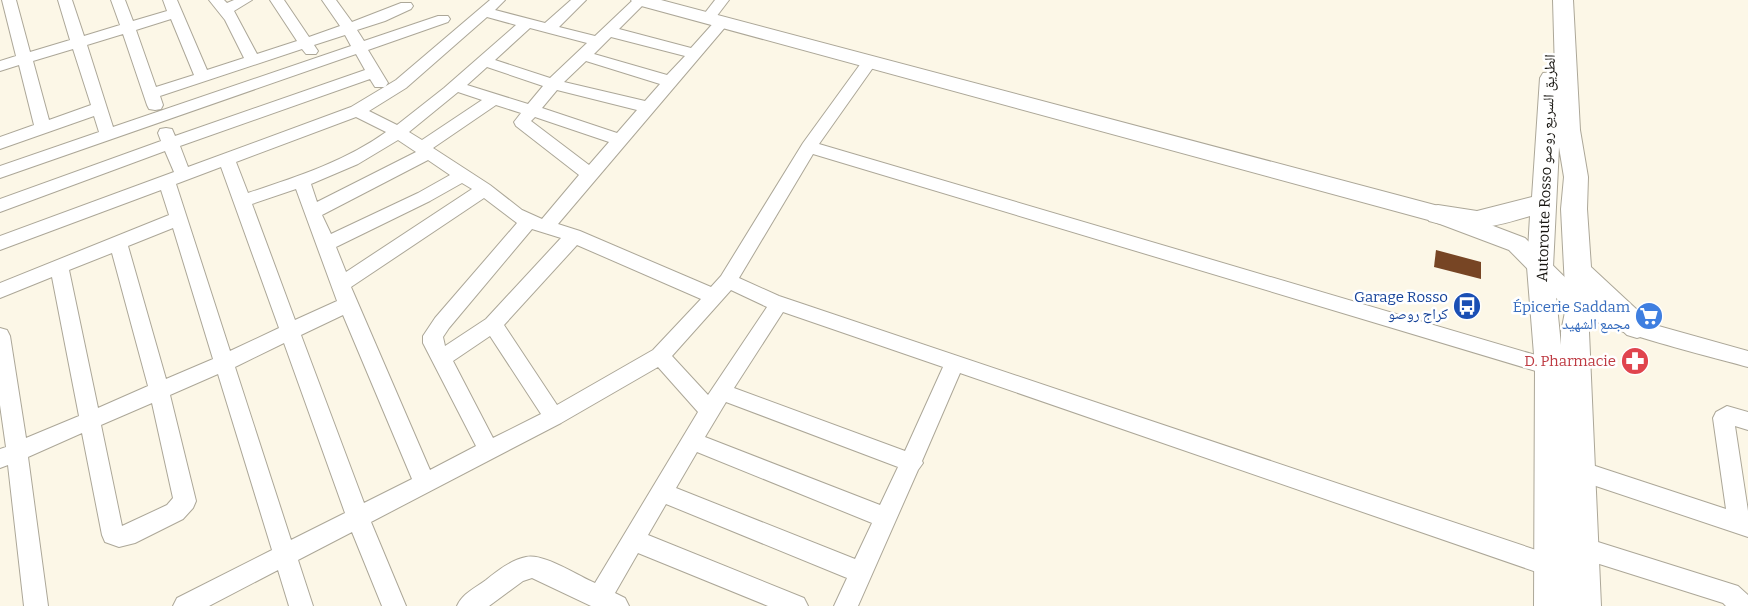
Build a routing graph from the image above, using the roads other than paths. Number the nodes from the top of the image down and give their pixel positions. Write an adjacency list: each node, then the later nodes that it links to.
1 (9, 0): 32 (street)
2 (65, 0): 27 (street)
3 (118, 0): 21 (street)
4 (245, 0): 14 (street)
5 (277, 0): 26 (street)
6 (329, 0): 22 (street)
7 (388, 0): 17 (street)
8 (578, 0): 24 (street)
9 (640, 0): 19 (main road); 25 (street)
10 (722, 0): 19 (street)
11 (1548, 0): 70 (highway, Autoroute Rosso الطريق السريع روصو)
12 (1563, 0): 82 (highway, Autoroute Rosso الطريق السريع روصو)
13 (497, 1): 15 (street)
14 (222, 4): 31 (street)
15 (481, 6): 20 (street); 23 (street)
16 (172, 7): 21 (street); 39 (street)
17 (416, 10): 18 (street); 22 (street)
18 (443, 19): 23 (street); 28 (street)
19 (715, 20): 29 (street); 35 (main road)
20 (527, 24): 24 (street); 33 (street)
21 (128, 27): 27 (street); 43 (street)
22 (348, 27): 26 (street); 28 (street)
23 (466, 27): 45 (street)
24 (548, 29): 25 (street)
25 (601, 36): 29 (street); 30 (street)
26 (304, 41): 31 (street); 34 (street)
27 (78, 42): 32 (street); 49 (street)
28 (359, 49): 34 (street); 37 (street)
29 (695, 54): 40 (street)
30 (582, 55): 40 (street); 41 (street)
31 (252, 58): 39 (street)
32 (25, 59): 36 (street); 54 (street)
33 (484, 61): 41 (street); 42 (street)
34 (319, 62): 38 (street)
35 (869, 62): 60 (street); 73 (main road)
36 (0, 66)
37 (373, 72): 45 (street); 46 (street)
38 (284, 74): 44 (street); 46 (street)
39 (202, 76): 43 (street)
40 (672, 82): 48 (street)
41 (553, 84): 48 (street); 51 (street)
42 (455, 86): 47 (street); 55 (street)
43 (151, 94): 52 (street)
44 (226, 94): 52 (street); 53 (street)
45 (387, 94): 50 (street)
46 (298, 99): 53 (street)
47 (494, 99): 51 (street); 61 (street)
48 (648, 106): 57 (street)
49 (99, 108): 54 (street); 56 (street)
50 (357, 111): 55 (street); 62 (street)
51 (530, 111): 57 (street); 64 (street)
52 (160, 117): 56 (street); 59 (street)
53 (238, 120): 59 (street)
54 (43, 128): 58 (street)
55 (398, 132): 61 (street); 67 (street)
56 (108, 135): 63 (street)
57 (619, 140): 64 (street)
58 (0, 144)
59 (170, 144): 66 (street); 71 (street)
60 (809, 147): 83 (street); 99 (street)
61 (424, 150): 65 (street); 72 (street)
62 (227, 160): 66 (street); 69 (street)
63 (0, 172)
64 (589, 174): 75 (street)
65 (463, 175): 68 (street); 79 (street)
66 (175, 178): 74 (street); 77 (street)
67 (302, 181): 69 (street); 72 (street)
68 (484, 188): 75 (street); 84 (street)
69 (242, 201): 92 (street)
70 (1543, 203): 73 (highway); 81 (highway, Autoroute Rosso الطريق السريع روصو)
71 (0, 206)
72 (312, 212): 79 (street)
73 (1438, 214): 81 (main road)
74 (180, 218): 78 (street); 97 (street)
75 (537, 224): 76 (street); 95 (street)
76 (574, 236): 86 (street); 90 (street)
77 (1, 238)
78 (118, 243): 80 (street); 100 (street)
79 (326, 244): 84 (street)
80 (59, 267): 85 (street); 104 (street)
81 (1540, 267): 89 (main road); 99 (highway, Autoroute Rosso الطريق السريع روصو)
82 (1578, 270): 89 (highway, Autoroute Rosso الطريق السريع روصو); 91 (highway)
83 (728, 281): 86 (street); 87 (street)
84 (342, 284): 88 (street)
85 (0, 291)
86 (715, 297): 94 (street)
87 (778, 303): 98 (street); 101 (street)
88 (348, 304): 92 (street); 111 (street)
89 (1580, 307): 91 (street); 110 (highway, Autoroute Rosso الطريق السريع روصو)
90 (493, 324): 95 (street); 103 (street)
91 (1636, 327): 96 (street)
92 (288, 332): 97 (street); 113 (street)
93 (0, 336): 108 (street)
94 (660, 356): 102 (street); 103 (street)
95 (441, 358): 107 (street)
96 (1748, 359)
97 (226, 362): 100 (street); 118 (street)
98 (955, 363): 109 (street); 119 (street)
99 (1549, 367): 119 (highway, Autoroute Rosso الطريق السريع روصو)
100 (159, 390): 104 (street); 104 (street)
101 (721, 392): 102 (street); 109 (street)
102 (710, 411): 106 (street)
103 (554, 417): 107 (street)
104 (89, 420): 108 (street)
105 (1748, 421): 115 (street)
106 (692, 441): 112 (street); 114 (street)
107 (489, 450): 111 (street)
108 (9, 455): 123 (street)
109 (912, 463): 114 (street)
110 (1580, 471): 115 (street); 117 (highway, Autoroute Rosso الطريق السريع روصو)
111 (425, 483): 113 (street)
112 (661, 492): 116 (street); 120 (street)
113 (358, 518): 118 (street); 126 (street)
114 (886, 518): 120 (street)
115 (1743, 526)
116 (633, 540): 121 (street); 127 (street)
117 (1582, 548): 130 (highway, Autoroute Rosso الطريق السريع روصو); 131 (street)
118 (286, 556): 124 (street); 125 (street)
119 (1551, 566): 129 (highway, Autoroute Rosso الطريق السريع روصو)
120 (860, 572): 128 (street)
121 (608, 602): 122 (street)
122 (481, 603)
123 (36, 606)
124 (185, 606)
125 (301, 606)
126 (394, 606)
127 (796, 606)
128 (846, 606)
129 (1551, 606)
130 (1584, 606)
131 (1743, 606)

